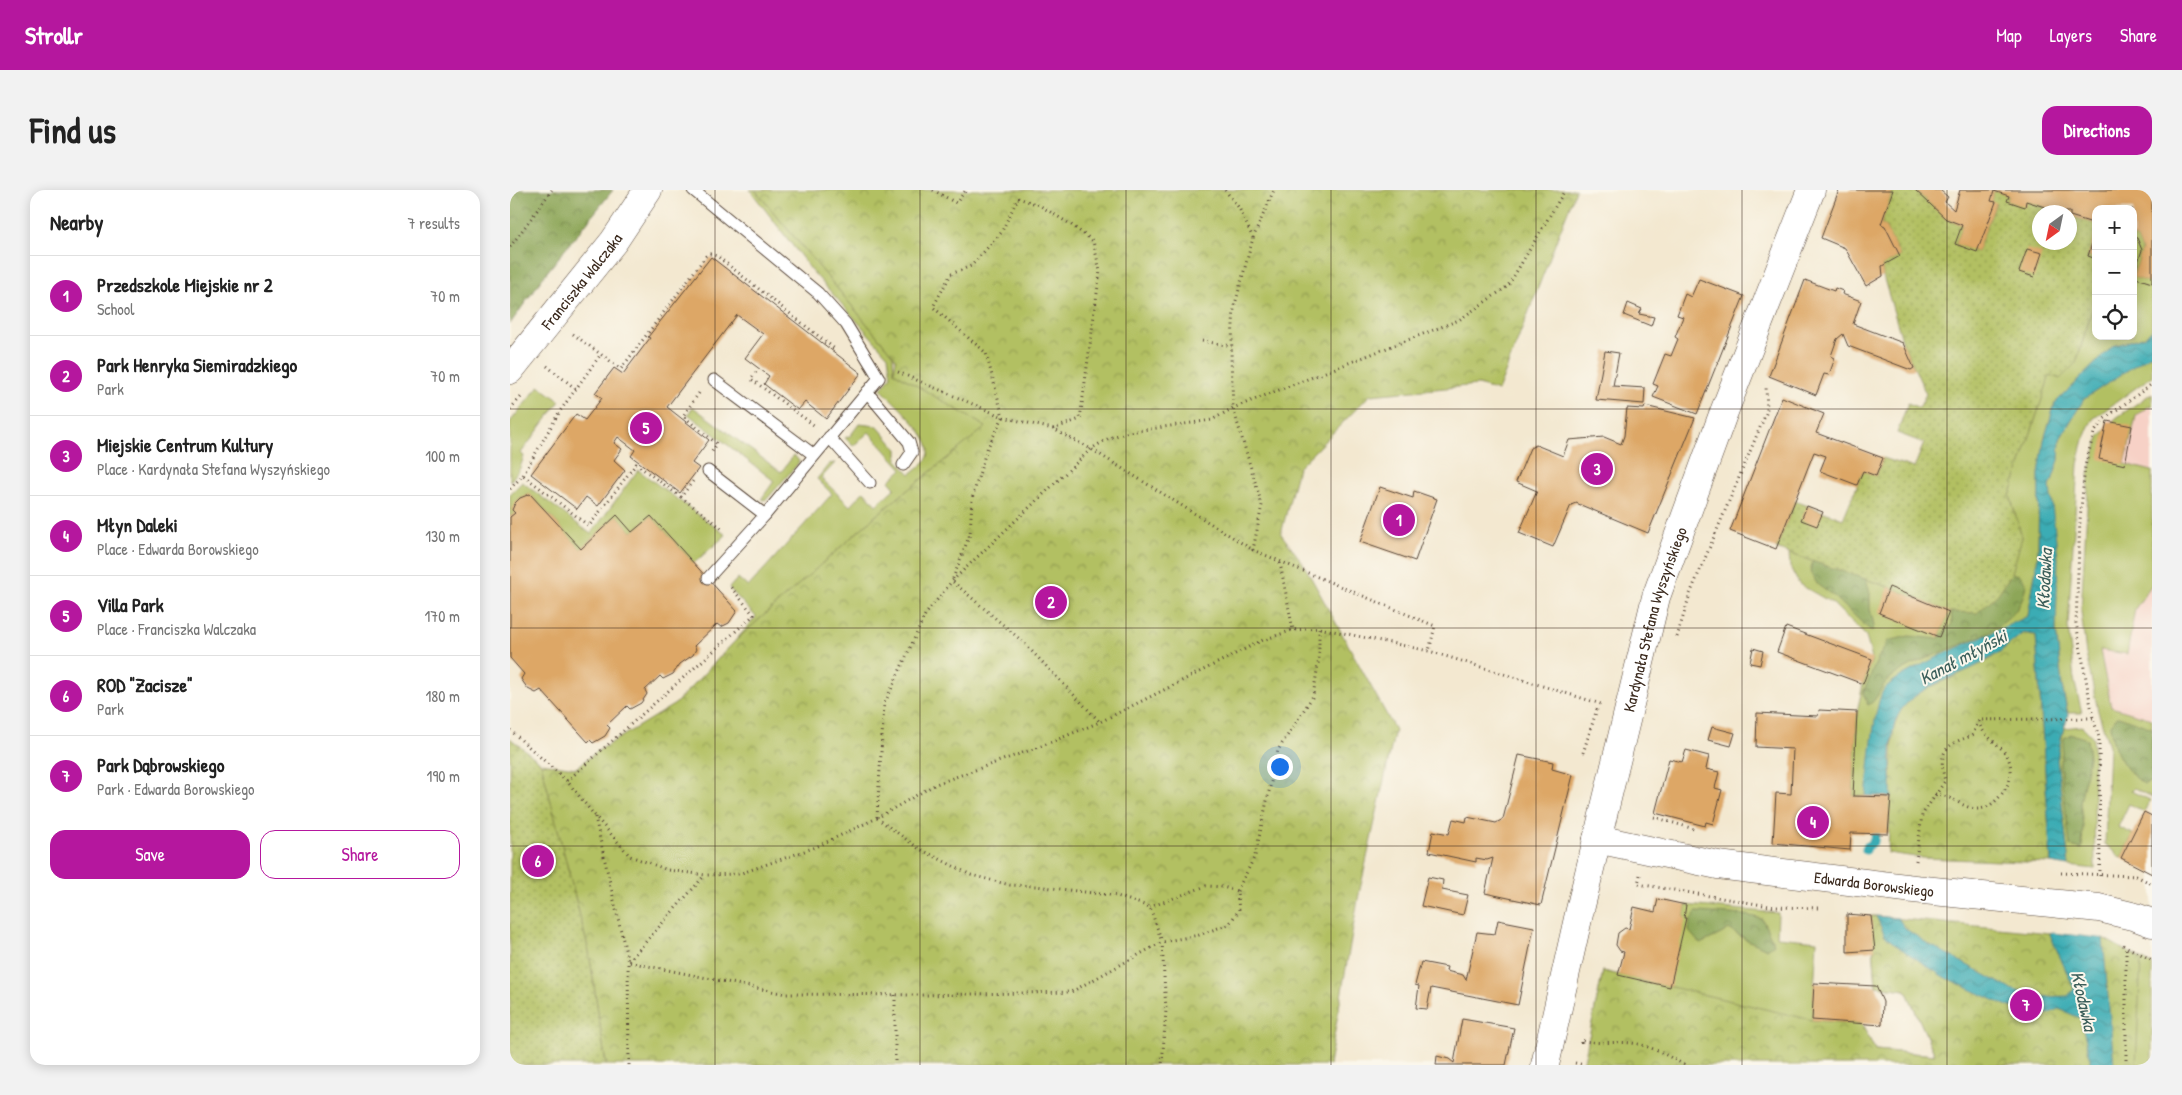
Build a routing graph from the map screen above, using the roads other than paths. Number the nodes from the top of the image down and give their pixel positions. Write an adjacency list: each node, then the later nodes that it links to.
1 (648, 190): 4 (main road, Franciszka Walczaka)
2 (692, 190): 6 (lane)
3 (1811, 190): 14 (main road, Kardynała Stefana Wyszyńskiego)
4 (510, 370)
5 (709, 383): 8 (lane)
6 (867, 392): 7 (lane); 9 (lane)
7 (829, 437): 8 (lane); 11 (lane)
8 (814, 455): 12 (lane)
9 (904, 465)
10 (707, 466): 12 (lane)
11 (870, 483)
12 (765, 515): 13 (lane)
13 (712, 575)
14 (1597, 839): 15 (main road, Edwarda Borowskiego); 16 (main road, Kardynała Stefana Wyszyńskiego)
15 (2152, 922)
16 (1545, 1065)

